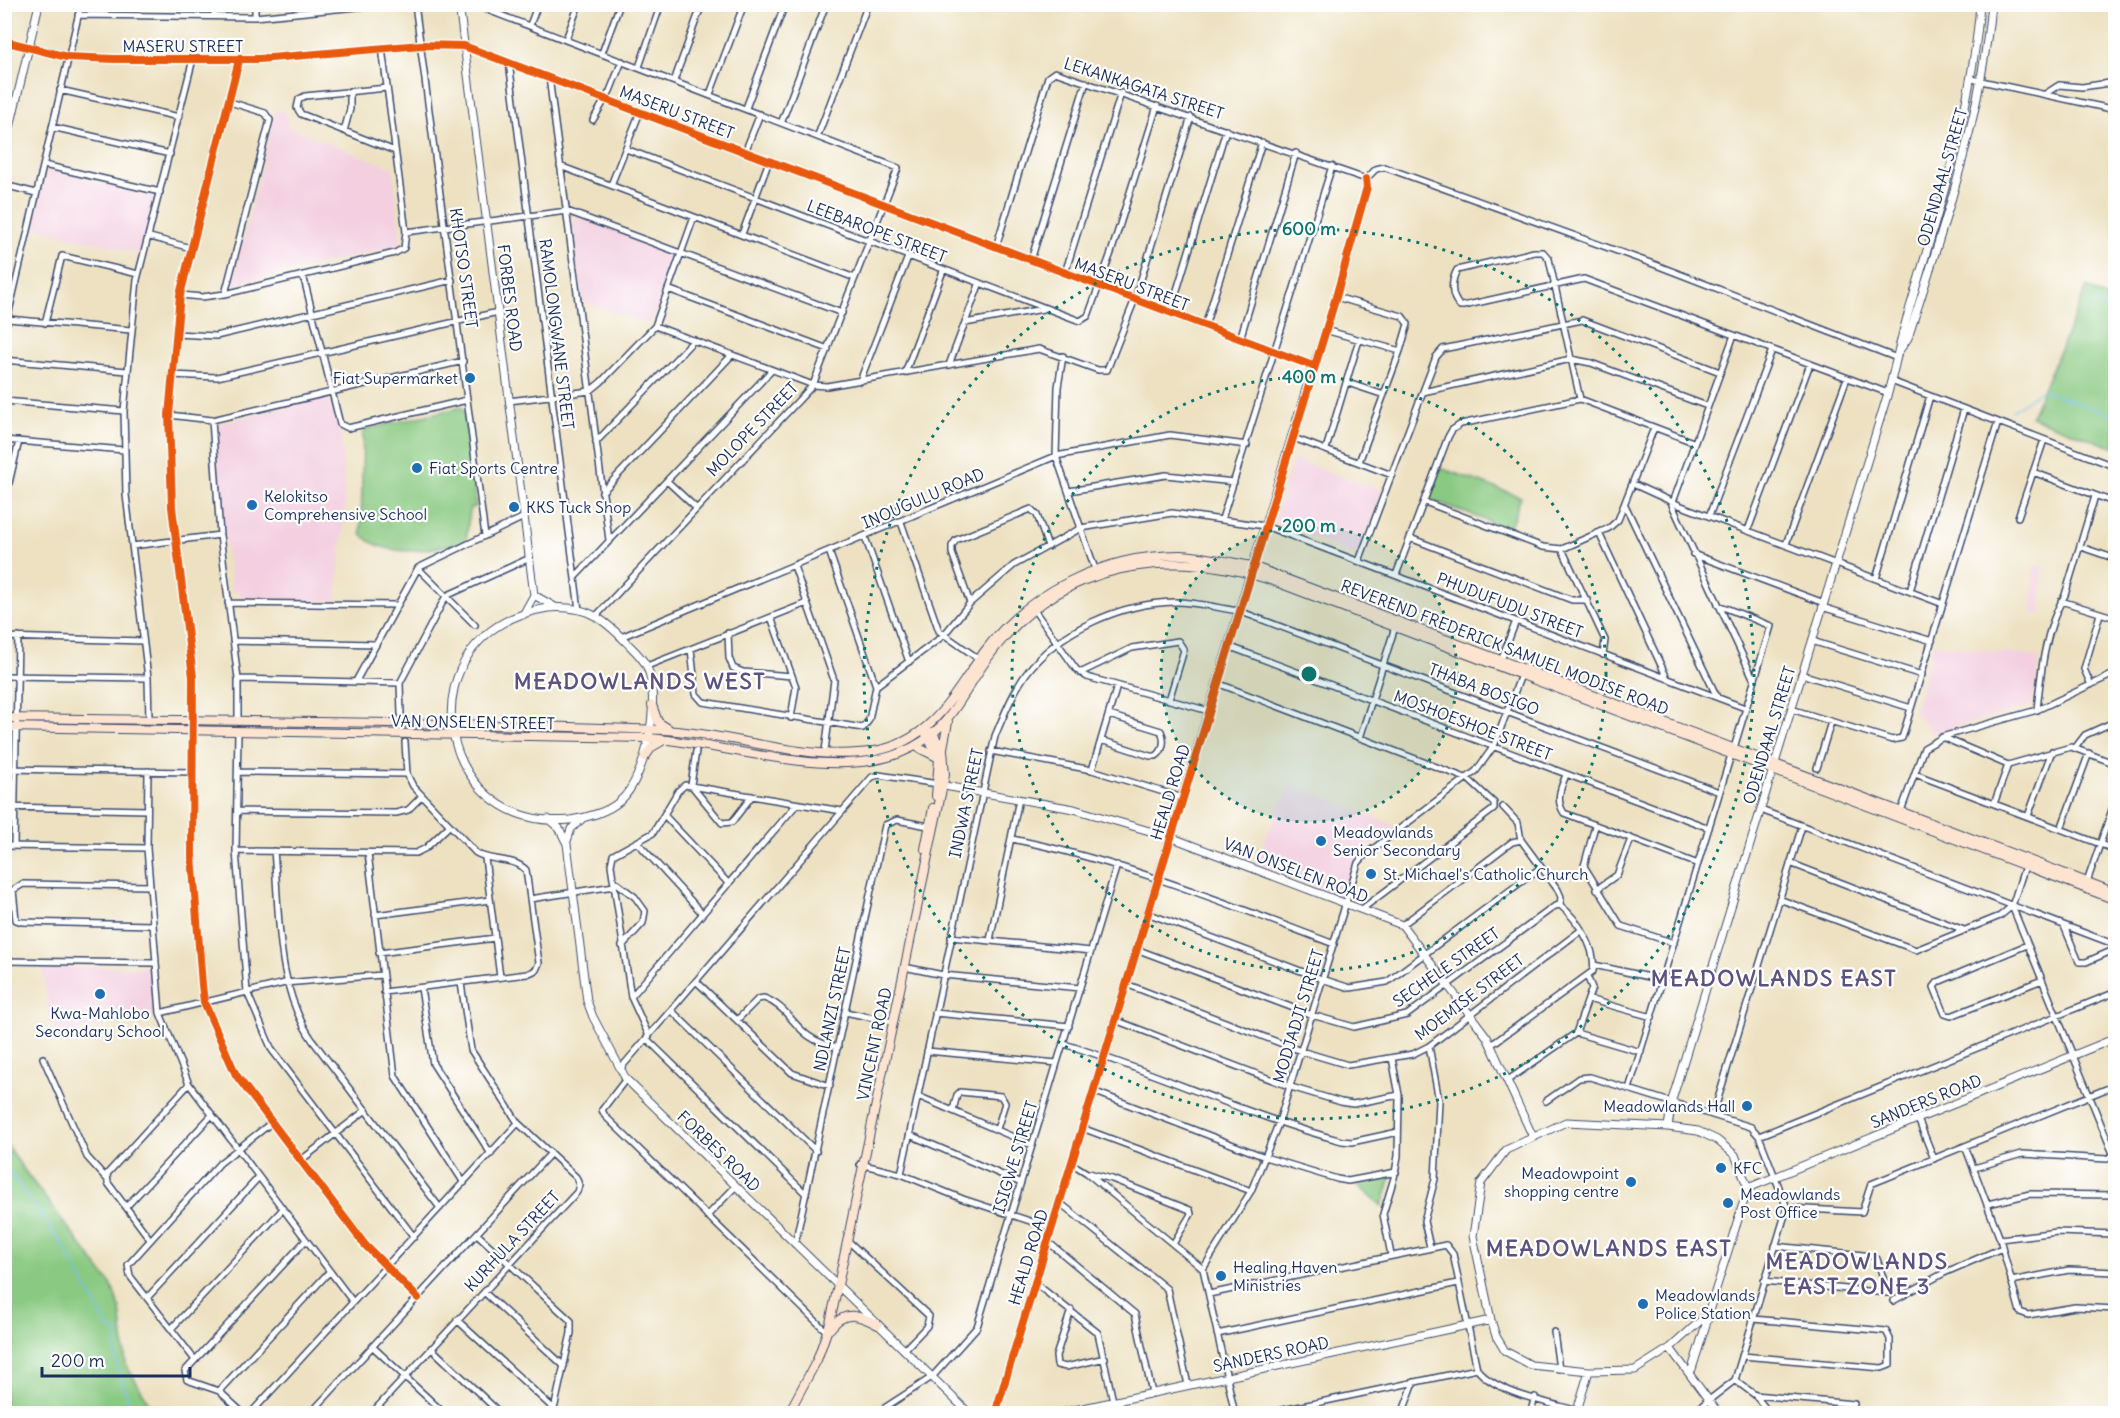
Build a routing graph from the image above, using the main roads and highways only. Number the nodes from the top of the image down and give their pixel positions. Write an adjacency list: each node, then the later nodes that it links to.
1 (1251, 570): 4 (main road, REVEREND FREDERICK SAMUEL MODISE ROAD); 9 (main road, REVEREND FREDERICK SAMUEL MODISE ROAD); 13 (main road, REVEREND FREDERICK SAMUEL MODISE ROAD); 13 (main road, REVEREND FREDERICK SAMUEL MODISE ROAD)
2 (652, 705): 8 (main road)
3 (4, 718): 5 (main road, VAN ONSELEN STREET)
4 (949, 720): 9 (main road, REVEREND FREDERICK SAMUEL MODISE ROAD); 14 (main road, VINCENT ROAD)
5 (16, 723): 6 (main road, VAN ONSELEN STREET); 6 (main road, VAN ONSELEN STREET); 7 (main road, VAN ONSELEN STREET)
6 (192, 725): 10 (main road, VAN ONSELEN STREET); 10 (main road, VAN ONSELEN STREET)
7 (4, 727)
8 (674, 730): 9 (main road, VAN ONSELEN STREET); 10 (main road, VAN ONSELEN STREET)
9 (928, 732): 12 (main road, VAN ONSELEN STREET); 14 (main road)
10 (649, 734): 11 (main road, VAN ONSELEN STREET)
11 (666, 739): 12 (main road, VAN ONSELEN STREET); 15 (main road)
12 (915, 747): 14 (main road)
13 (1732, 751): 16 (main road, REVEREND FREDERICK SAMUEL MODISE ROAD)
14 (941, 754): 17 (main road, VINCENT ROAD)
15 (645, 757)
16 (1773, 767): 18 (main road, REVEREND FREDERICK SAMUEL MODISE ROAD); 19 (main road, REVEREND FREDERICK SAMUEL MODISE ROAD)
17 (941, 785): 20 (main road, VINCENT ROAD); 20 (main road, VINCENT ROAD)
18 (2115, 893)
19 (2115, 900)
20 (903, 967): 21 (main road, VINCENT ROAD)
21 (861, 1164): 22 (main road, VINCENT ROAD); 22 (main road, VINCENT ROAD)
22 (836, 1282): 24 (main road, VINCENT ROAD)
23 (878, 1325): 24 (main road)
24 (825, 1331): 25 (main road, VINCENT ROAD)
25 (788, 1413)

